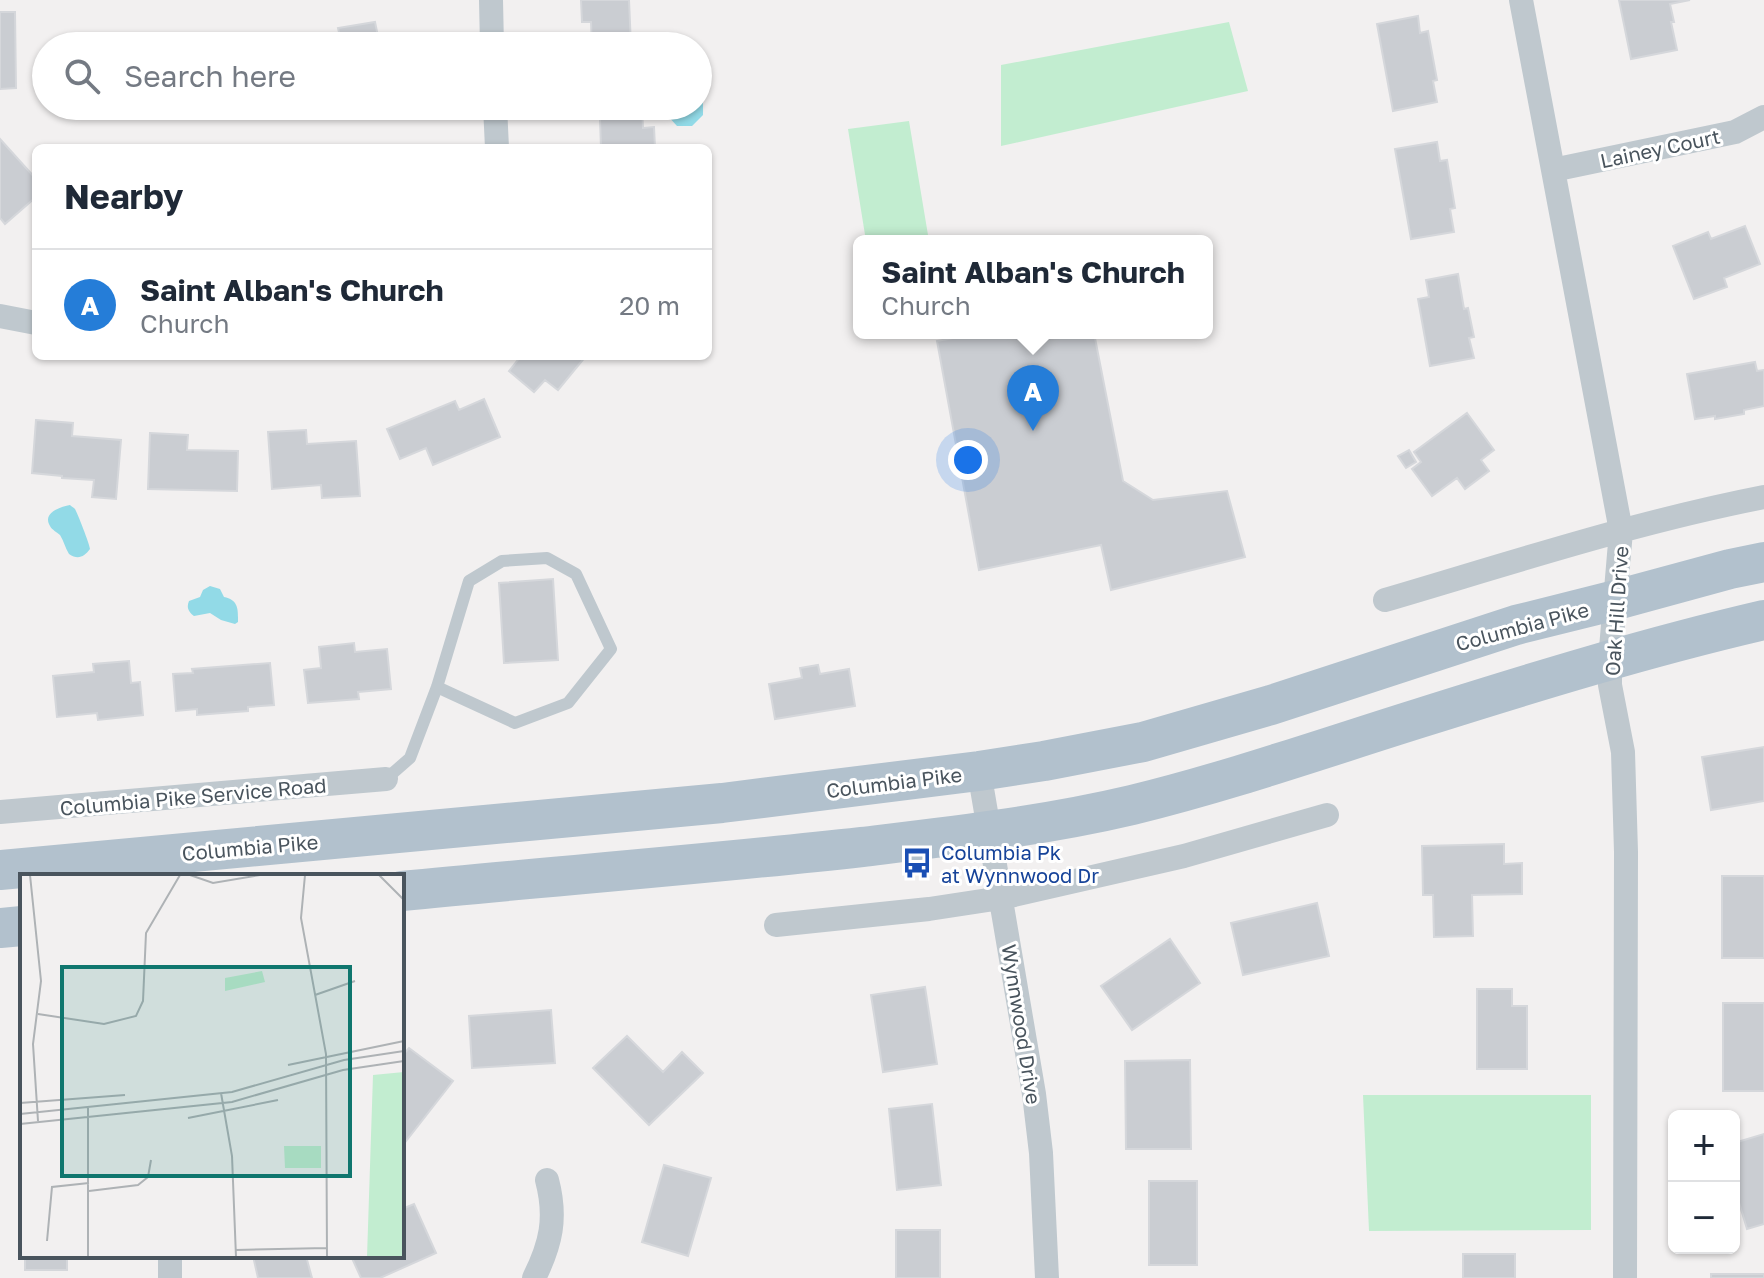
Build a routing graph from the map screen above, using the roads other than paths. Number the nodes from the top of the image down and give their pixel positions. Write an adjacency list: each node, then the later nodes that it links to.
1 (491, 0): 3 (street)
2 (1521, 0): 7 (street, Oak Hill Drive)
3 (492, 32)
4 (1764, 117): 7 (street, Lainey Court)
5 (496, 120): 6 (street)
6 (497, 144)
7 (1553, 170): 11 (street, Oak Hill Drive)
8 (0, 316): 9 (street)
9 (32, 322)
10 (1764, 497): 11 (street)
11 (1621, 531): 13 (street); 14 (street, Oak Hill Drive)
12 (1764, 562): 14 (main road, Columbia Pike)
13 (1385, 600)
14 (1616, 600): 16 (street, Oak Hill Drive); 18 (main road, Columbia Pike)
15 (1764, 620): 16 (main road)
16 (1610, 660): 22 (main road); 33 (street, Oak Hill Drive)
17 (437, 687): 17 (lane); 19 (lane)
18 (979, 771): 22 (street, Wynnwood Drive); 23 (main road, Columbia Pike)
19 (386, 779): 20 (street, Columbia Pike Service Road)
20 (0, 812)
21 (1327, 815): 26 (street)
22 (989, 832): 25 (main road); 26 (street, Wynnwood Drive)
23 (163, 866): 24 (main road, Columbia Pike)
24 (0, 870)
25 (404, 891)
26 (1001, 898): 27 (street); 32 (street, Wynnwood Drive)
27 (776, 925)
28 (20, 926): 29 (main road)
29 (0, 928)
30 (547, 1180): 31 (street)
31 (534, 1278)
32 (1047, 1278)
33 (1625, 1278)

